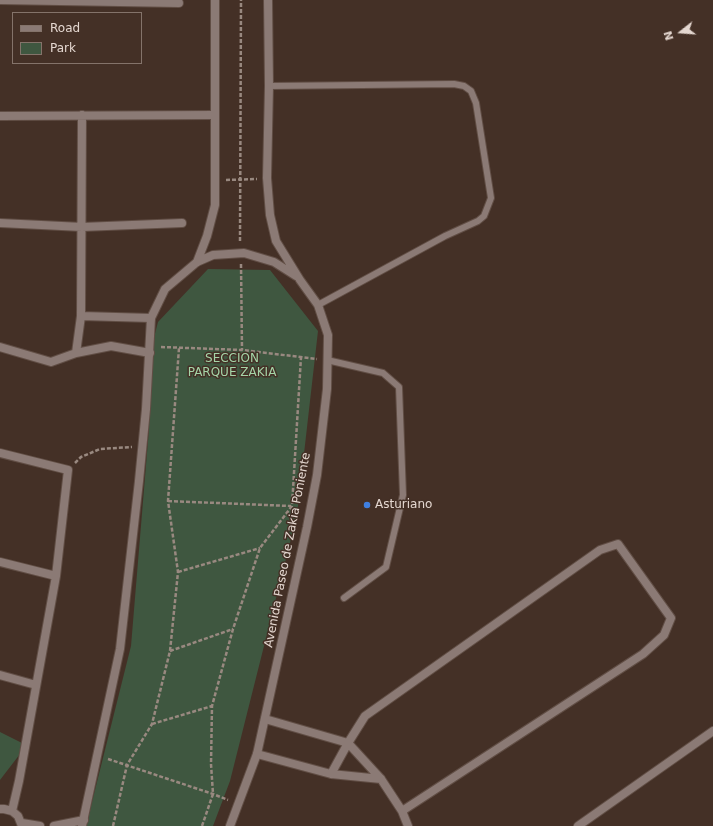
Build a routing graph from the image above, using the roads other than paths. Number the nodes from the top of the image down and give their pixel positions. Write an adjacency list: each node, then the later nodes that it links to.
1 (0, 0): 4 (street)
2 (215, 0): 7 (street)
3 (268, 0): 5 (street, Avenida Paseo de Zakia Poniente)
4 (179, 3)
5 (269, 86): 13 (street, Avenida Paseo de Zakia Poniente); 14 (lane)
6 (82, 115): 7 (street); 8 (street); 11 (street)
7 (215, 115): 12 (street)
8 (0, 116)
9 (0, 223): 11 (street)
10 (182, 224): 11 (street)
11 (82, 227): 15 (street)
12 (197, 262): 13 (street); 16 (street)
13 (300, 280): 14 (street, Avenida Paseo de Zakia Poniente)
14 (318, 305): 20 (street, Avenida Paseo de Zakia Poniente)
15 (81, 316): 16 (street); 19 (street)
16 (152, 318): 18 (street)
17 (0, 346): 19 (street)
18 (150, 350): 19 (street); 36 (street)
19 (76, 353)
20 (327, 360): 24 (lane); 27 (street, Avenida Paseo de Zakia Poniente)
21 (0, 453): 23 (street)
22 (0, 562): 23 (street)
23 (56, 576): 26 (street)
24 (344, 598)
25 (0, 675): 26 (street)
26 (36, 685): 34 (street)
27 (265, 719): 29 (street); 30 (street, Avenida Paseo de Zakia Poniente)
28 (713, 731): 42 (street)
29 (348, 743): 31 (street); 32 (street); 35 (street)
30 (257, 754): 31 (street); 40 (street, Avenida Paseo de Zakia Poniente)
31 (331, 774): 32 (street)
32 (381, 779): 35 (street)
33 (0, 809): 34 (street)
34 (12, 811): 37 (street)
35 (402, 811): 41 (street)
36 (83, 823): 39 (street)
37 (22, 825): 38 (street)
38 (40, 826)
39 (54, 826)
40 (230, 826)
41 (408, 826)
42 (578, 826)

